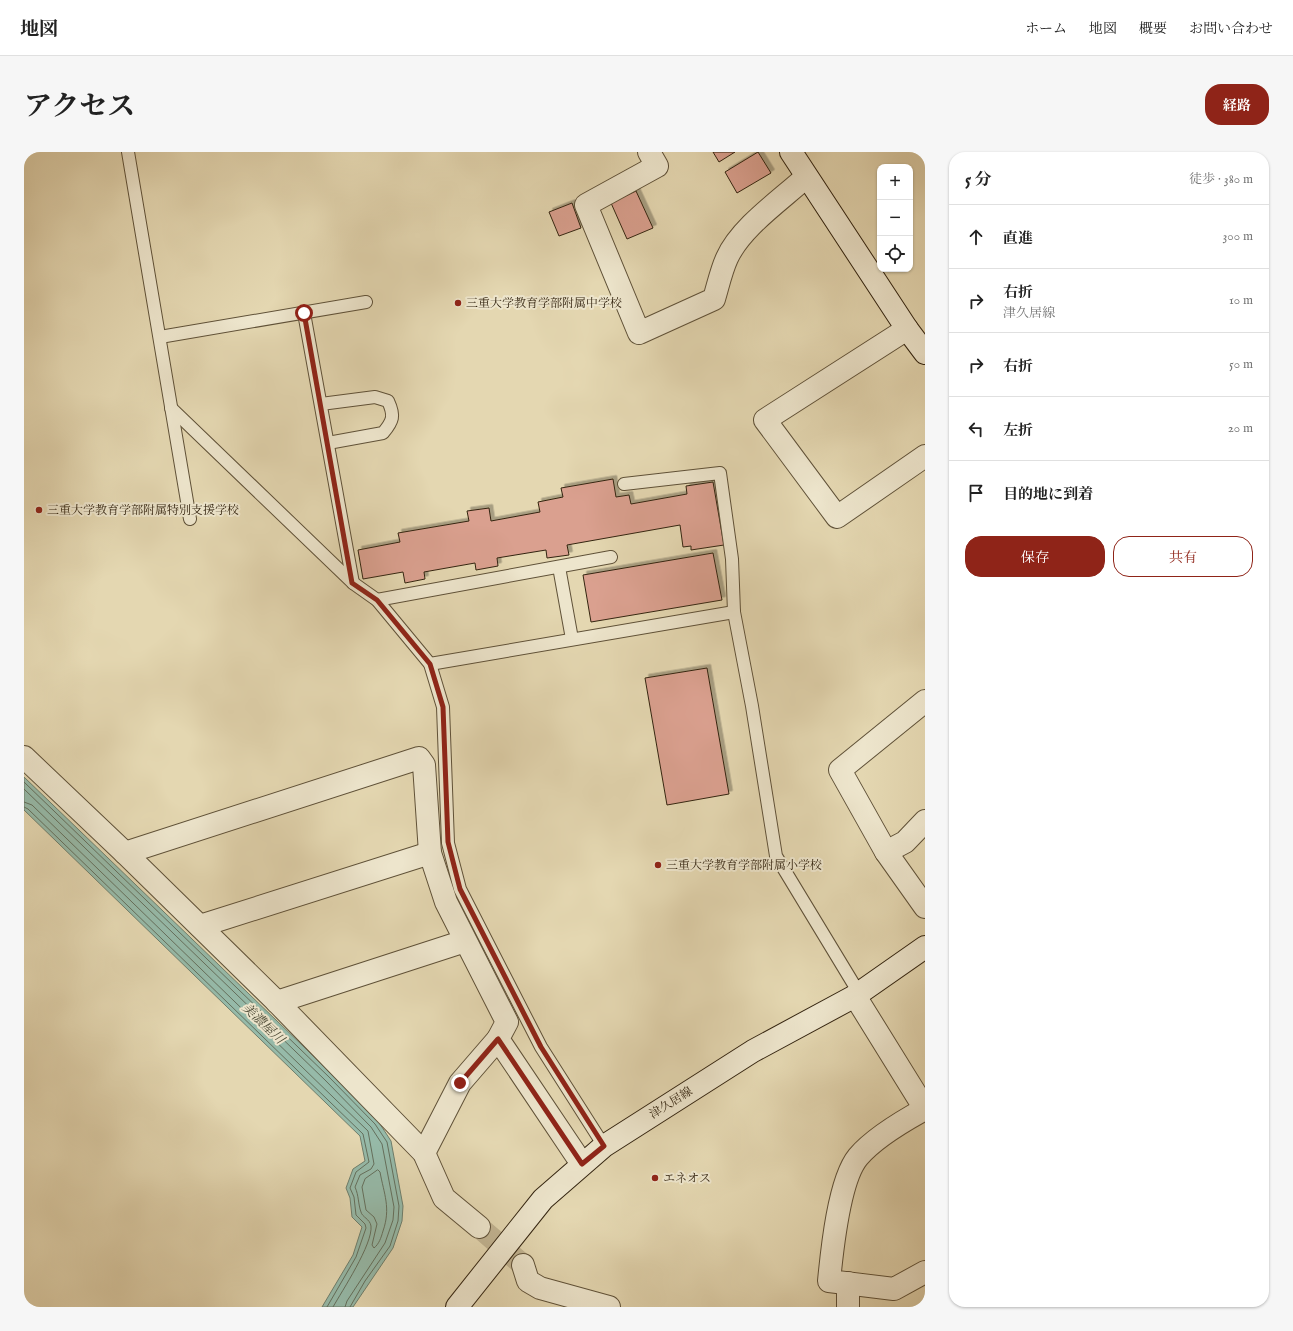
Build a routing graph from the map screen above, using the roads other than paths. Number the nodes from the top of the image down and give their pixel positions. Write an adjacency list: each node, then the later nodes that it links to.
1 (128, 152): 8 (lane)
2 (649, 152): 4 (street)
3 (791, 152): 4 (street)
4 (806, 177): 7 (street)
5 (366, 302): 6 (lane)
6 (304, 313): 8 (lane); 10 (lane)
7 (907, 329): 9 (street); 13 (street)
8 (160, 337): 11 (lane)
9 (925, 353)
10 (321, 404): 12 (lane); 12 (lane)
11 (171, 408): 15 (lane); 18 (lane)
12 (328, 443): 18 (lane)
13 (925, 456)
14 (624, 484): 20 (lane)
15 (190, 519)
16 (611, 557): 17 (lane)
17 (559, 566): 19 (lane); 21 (lane)
18 (352, 583): 19 (lane)
19 (377, 600): 22 (lane)
20 (734, 612): 21 (lane); 33 (lane)
21 (572, 639): 22 (lane)
22 (430, 664): 37 (lane)
23 (925, 701): 26 (street)
24 (24, 757): 27 (street)
25 (925, 821): 26 (street)
26 (886, 852): 29 (street)
27 (125, 853): 28 (street); 30 (street)
28 (430, 853): 30 (street); 31 (street)
29 (925, 907)
30 (200, 926): 34 (street)
31 (465, 941): 34 (street); 35 (street)
32 (925, 947): 33 (street, 津久居線)
33 (857, 994): 36 (street); 37 (street, 津久居線)
34 (277, 1002): 38 (street)
35 (498, 1039): 38 (street); 39 (street)
36 (925, 1109): 43 (street)
37 (604, 1146): 39 (street, 津久居線)
38 (424, 1153): 40 (street)
39 (582, 1164): 44 (street, 津久居線)
40 (480, 1226)
41 (523, 1265): 45 (street)
42 (925, 1272): 43 (street)
43 (848, 1283): 46 (street)
44 (457, 1307)
45 (609, 1307)
46 (848, 1307)

